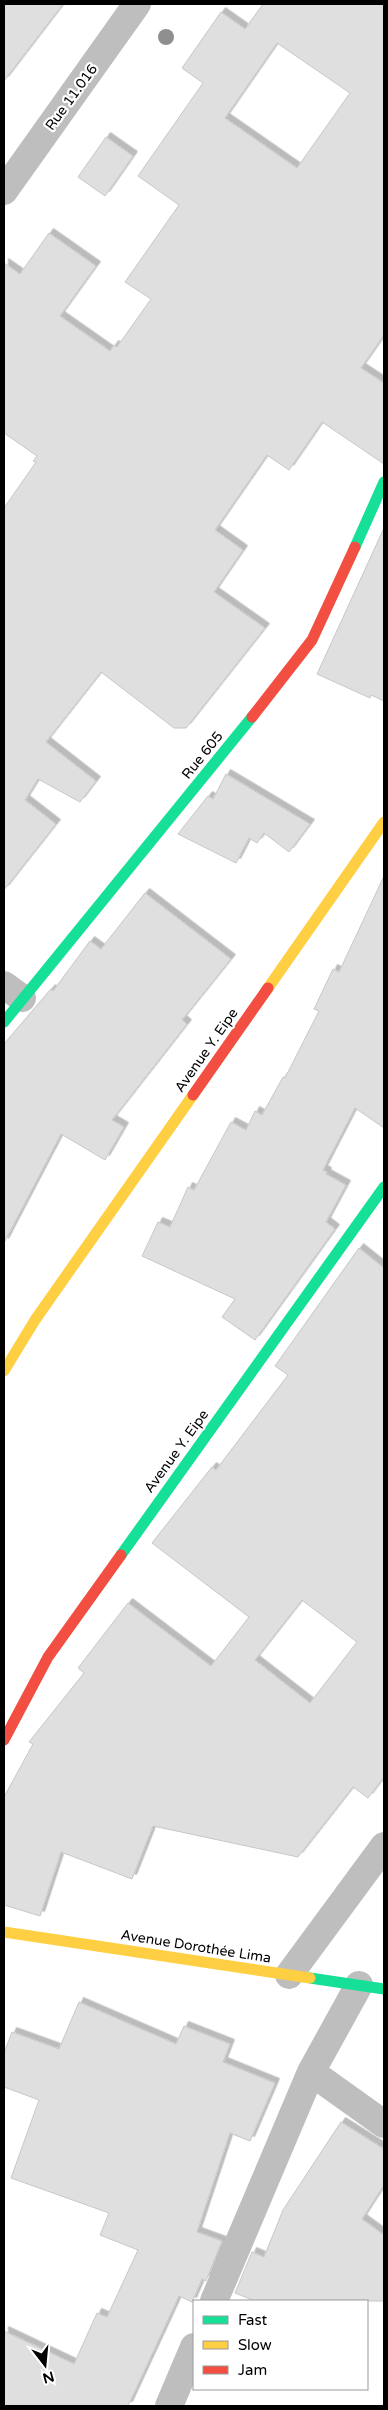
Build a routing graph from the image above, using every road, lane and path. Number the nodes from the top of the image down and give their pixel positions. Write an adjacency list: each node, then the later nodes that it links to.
1 (137, 4): 2 (street, Rue 11.016)
2 (4, 191)
3 (384, 482): 5 (street, Rue 605)
4 (384, 822): 8 (street, Avenue Y. Eipe)
5 (13, 992): 6 (street, Rue 605)
6 (4, 1022)
7 (384, 1187): 9 (street, Avenue Y. Eipe)
8 (4, 1371)
9 (4, 1740)
10 (384, 1846): 12 (street)
11 (4, 1932): 12 (street, Avenue Dorothée Lima)
12 (290, 1975): 13 (street, Avenue Dorothée Lima)
13 (372, 1987): 14 (street)
14 (311, 2072): 15 (street); 16 (street)
15 (384, 2124)
16 (214, 2300)
17 (193, 2349): 18 (street)
18 (169, 2406)

